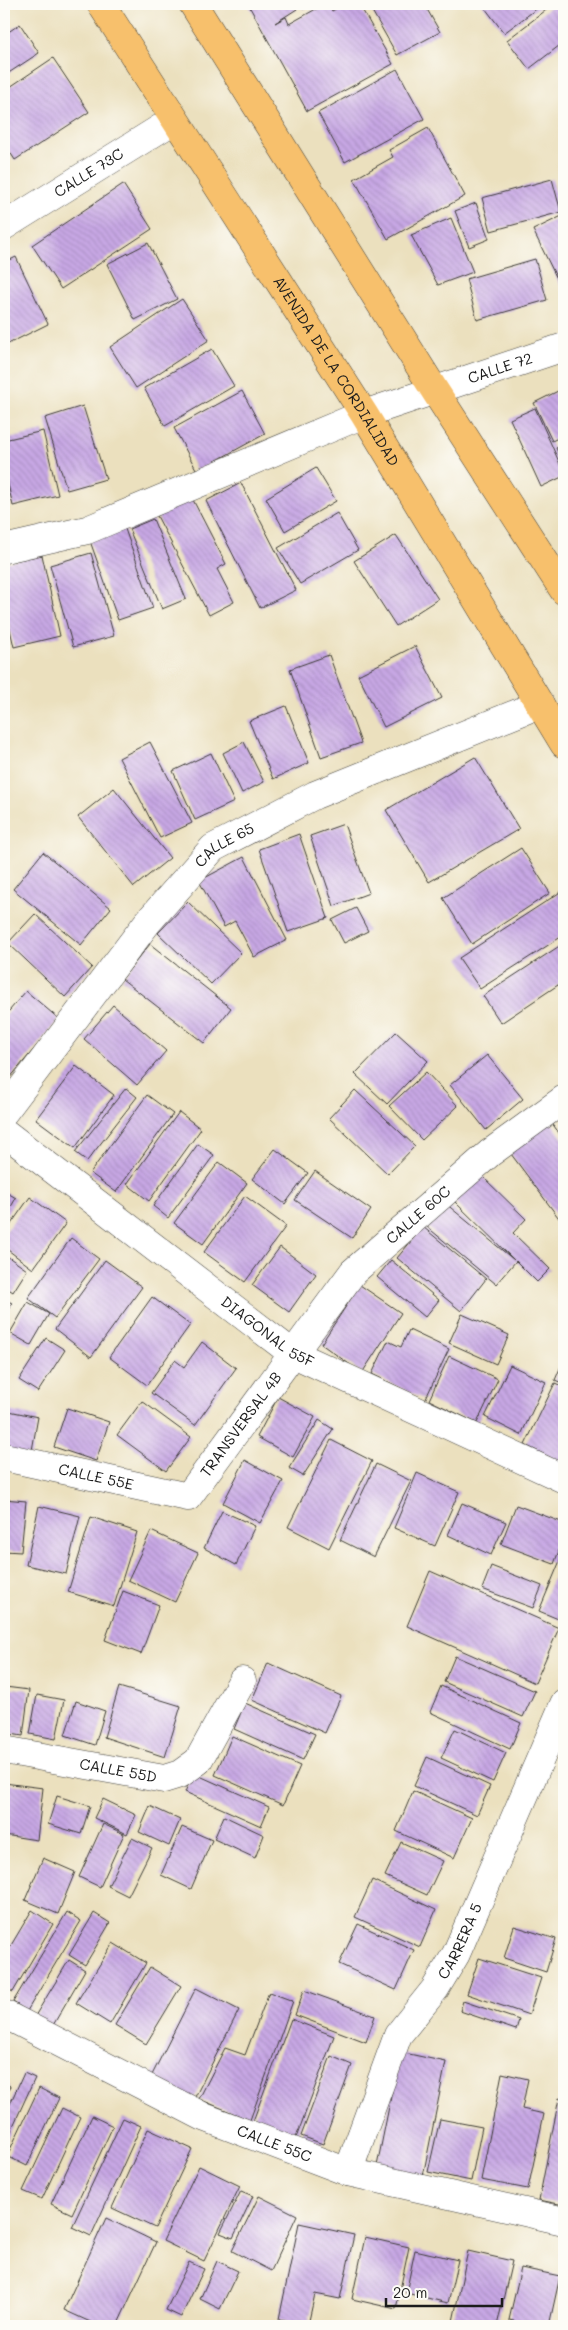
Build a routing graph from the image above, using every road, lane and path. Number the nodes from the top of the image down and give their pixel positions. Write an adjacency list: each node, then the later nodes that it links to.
1 (101, 4): 3 (main road, AVENIDA DE LA CORDIALIDAD)
2 (193, 4): 6 (main road)
3 (174, 120): 4 (street, CALLE 73C); 7 (main road, AVENIDA DE LA CORDIALIDAD)
4 (4, 226)
5 (564, 347): 6 (street, CALLE 72)
6 (435, 391): 7 (street, CALLE 72); 9 (main road)
7 (364, 414): 8 (street, CALLE 72); 10 (main road, AVENIDA DE LA CORDIALIDAD)
8 (4, 549)
9 (564, 591)
10 (540, 704): 11 (main road, AVENIDA DE LA CORDIALIDAD); 13 (street, CALLE 65)
11 (564, 744)
12 (564, 1099): 15 (street, CALLE 60C)
13 (4, 1112)
14 (4, 1132): 15 (street, DIAGONAL 55F)
15 (292, 1353): 17 (street, DIAGONAL 55F); 18 (street, TRANSVERSAL 4B)
16 (4, 1458): 18 (street, CALLE 55E)
17 (564, 1479)
18 (188, 1497)
19 (242, 1681): 21 (street, CALLE 55D)
20 (564, 1704): 23 (street, CARRERA 5)
21 (4, 1750)
22 (4, 2014): 23 (street, CALLE 55C)
23 (348, 2172): 24 (street, CALLE 55C)
24 (564, 2221)

